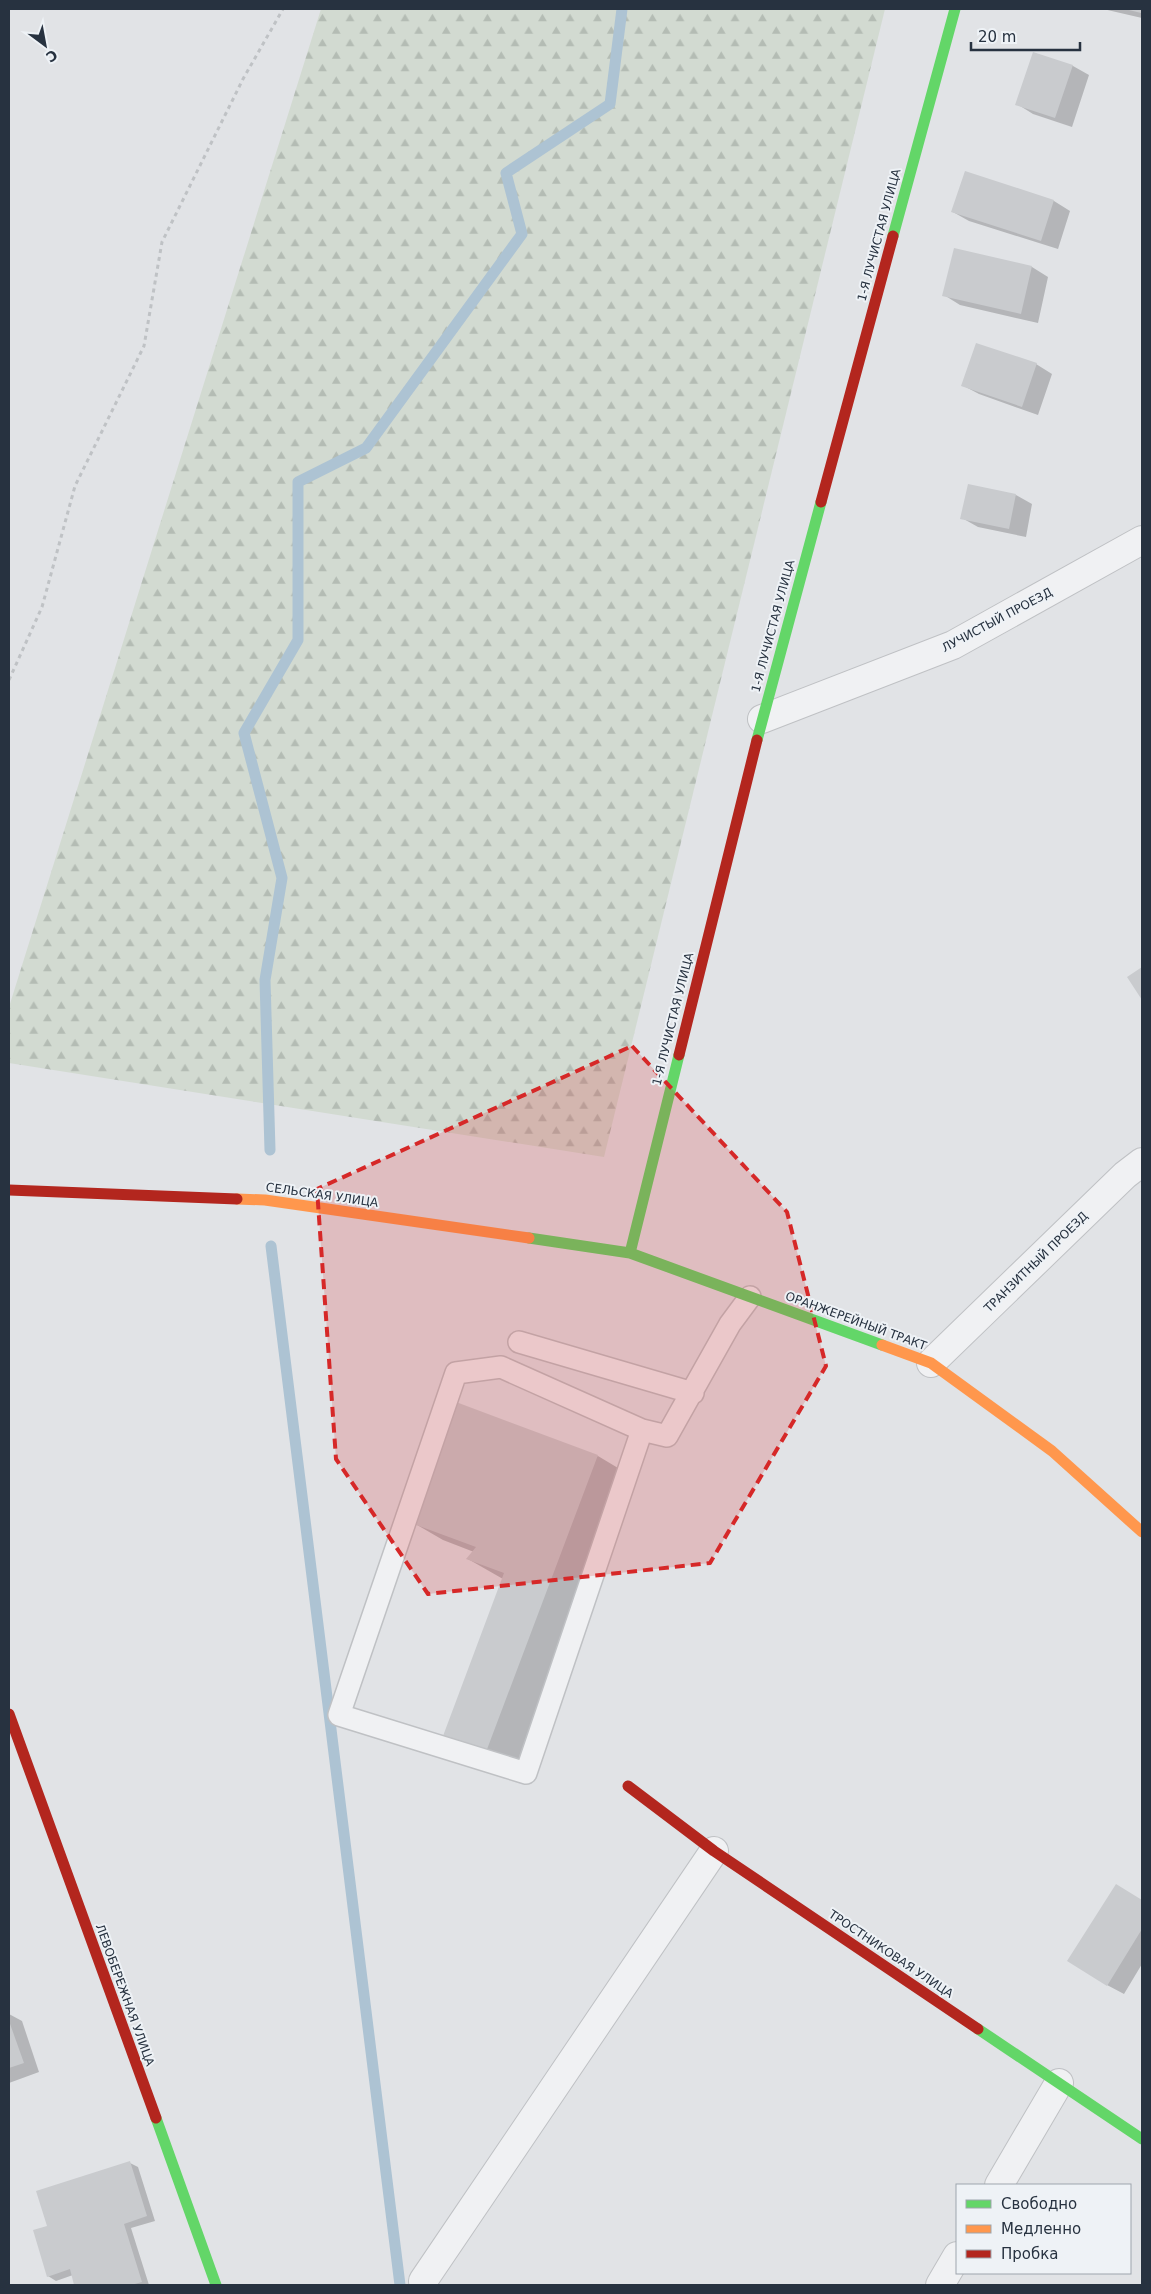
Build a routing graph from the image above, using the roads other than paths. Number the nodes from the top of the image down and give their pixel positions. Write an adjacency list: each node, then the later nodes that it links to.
1 (954, 9): 3 (street, 1-Я ЛУЧИСТАЯ УЛИЦА)
2 (1142, 540): 3 (street, ЛУЧИСТЫЙ ПРОЕЗД)
3 (762, 719): 6 (street, 1-Я ЛУЧИСТАЯ УЛИЦА)
4 (1142, 1162): 9 (street, ТРАНЗИТНЫЙ ПРОЕЗД)
5 (9, 1190): 6 (street, СЕЛЬСКАЯ УЛИЦА)
6 (630, 1253): 7 (street, ОРАНЖЕРЕЙНЫЙ ТРАКТ)
7 (750, 1297): 9 (street, ОРАНЖЕРЕЙНЫЙ ТРАКТ); 10 (lane)
8 (519, 1342): 10 (lane)
9 (931, 1363): 12 (street, ОРАНЖЕРЕЙНЫЙ ТРАКТ)
10 (693, 1393): 11 (lane)
11 (642, 1430): 11 (lane)
12 (1142, 1532)
13 (9, 1714): 21 (street, ЛЕВОБЕРЕЖНАЯ УЛИЦА)
14 (628, 1786): 15 (street, ТРОСТНИКОВАЯ УЛИЦА)
15 (714, 1851): 16 (street, ТРОСТНИКОВАЯ УЛИЦА); 20 (street)
16 (1059, 2083): 17 (street, ТРОСТНИКОВАЯ УЛИЦА); 18 (street)
17 (1142, 2140)
18 (1000, 2184)
19 (956, 2258): 22 (street)
20 (423, 2281)
21 (216, 2285)
22 (940, 2285)

